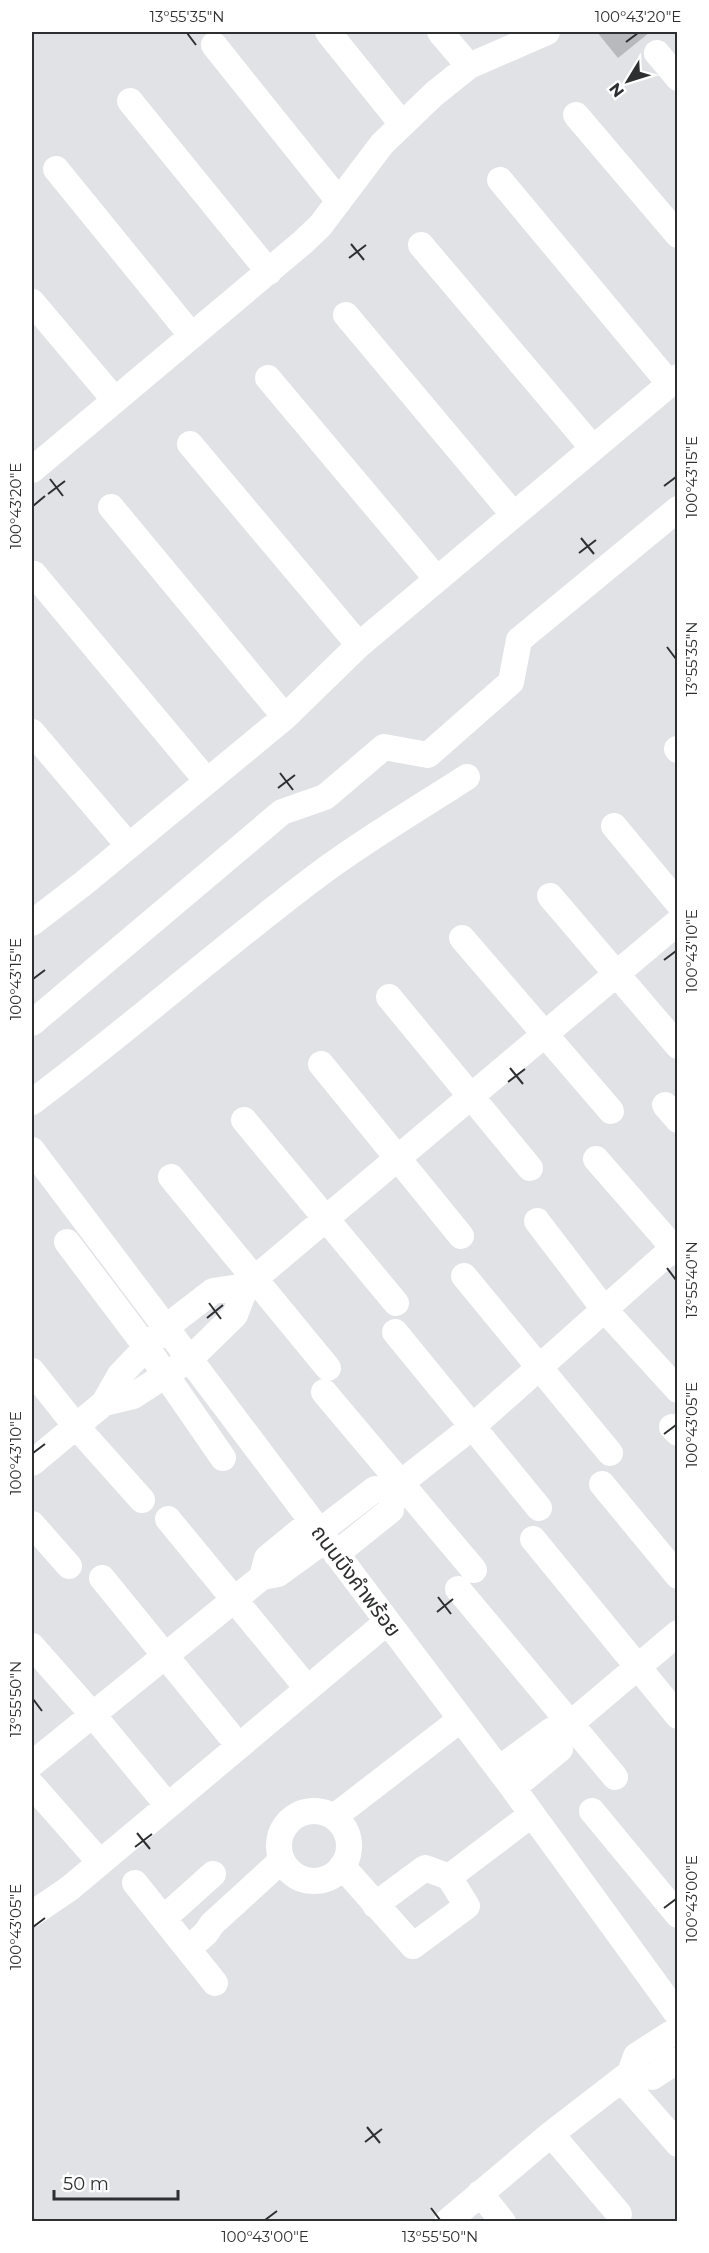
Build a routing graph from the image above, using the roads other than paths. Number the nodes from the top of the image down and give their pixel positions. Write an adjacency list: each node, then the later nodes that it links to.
1 (328, 32): 10 (street)
2 (440, 32): 6 (street)
3 (547, 32): 6 (street)
4 (214, 45): 13 (street)
5 (657, 53): 7 (street)
6 (469, 66): 10 (street)
7 (678, 78)
8 (130, 100): 16 (street)
9 (576, 115): 14 (street)
10 (402, 123): 13 (street)
11 (56, 169): 19 (street)
12 (500, 180): 21 (street)
13 (339, 201): 16 (street)
14 (678, 235)
15 (421, 245): 24 (street)
16 (269, 272): 19 (street)
17 (32, 302): 22 (street)
18 (346, 315): 28 (street)
19 (192, 336): 22 (street)
20 (268, 378): 30 (street)
21 (673, 380): 24 (street)
22 (114, 399): 25 (street)
23 (190, 444): 31 (street)
24 (592, 447): 28 (street)
25 (33, 466)
26 (111, 507): 32 (street)
27 (678, 509): 45 (street)
28 (513, 514): 30 (street)
29 (34, 574): 35 (street)
30 (436, 578): 31 (street)
31 (359, 645): 32 (street)
32 (285, 717): 35 (street)
33 (32, 732): 37 (street)
34 (467, 777): 50 (street)
35 (207, 781): 37 (street)
36 (614, 826): 39 (street)
37 (129, 846): 40 (street)
38 (550, 896): 43 (street)
39 (678, 903)
40 (35, 913)
41 (678, 922): 43 (street)
42 (462, 938): 46 (street)
43 (616, 974): 46 (street); 47 (street)
44 (389, 997): 49 (street)
45 (32, 1023)
46 (545, 1034): 49 (street); 51 (street)
47 (678, 1046)
48 (321, 1064): 54 (street)
49 (471, 1096): 54 (street); 56 (street)
50 (32, 1102)
51 (611, 1111)
52 (244, 1120): 58 (street)
53 (32, 1150): 67 (street, ถนนบึงคำพร้อย)
54 (398, 1157): 58 (street); 60 (street)
55 (596, 1159): 62 (street)
56 (530, 1168)
57 (171, 1177): 64 (street)
58 (326, 1218): 64 (street); 65 (street)
59 (537, 1221): 66 (street)
60 (461, 1236)
61 (67, 1242): 69 (street)
62 (676, 1248): 66 (street)
63 (464, 1276): 71 (street)
64 (250, 1282): 67 (street); 70 (street); 82 (street)
65 (396, 1303)
66 (604, 1309): 71 (street); 74 (street)
67 (165, 1328): 69 (street); 70 (street, ถนนบึงคำพร้อย)
68 (395, 1332): 77 (street)
69 (147, 1348): 73 (street); 75 (street)
70 (189, 1359): 73 (street); 87 (street, ถนนบึงคำพร้อย)
71 (539, 1367): 77 (street); 78 (street)
72 (32, 1371): 76 (street)
73 (166, 1376): 75 (street); 79 (street)
74 (678, 1390)
75 (104, 1402): 76 (street)
76 (75, 1425): 80 (street); 83 (street)
77 (472, 1427): 82 (street); 84 (street)
78 (610, 1453)
79 (223, 1458)
80 (32, 1463)
81 (602, 1484): 90 (street)
82 (397, 1487): 87 (street); 102 (street)
83 (142, 1500)
84 (539, 1508)
85 (168, 1519): 92 (street)
86 (32, 1524): 89 (street)
87 (323, 1537): 92 (street); 93 (street, ถนนบึงคำพร้อย)
88 (533, 1539): 97 (street)
89 (69, 1566)
90 (678, 1576)
91 (102, 1578): 96 (street)
92 (234, 1600): 96 (street); 98 (street)
93 (387, 1622): 101 (street, ถนนบึงคำพร้อย); 119 (street)
94 (678, 1633): 97 (street)
95 (32, 1646): 99 (street)
96 (166, 1655): 99 (street); 103 (street)
97 (637, 1667): 100 (street); 102 (street)
98 (297, 1677)
99 (93, 1715): 104 (street); 108 (street)
100 (678, 1716)
101 (466, 1725): 106 (street, ถนนบึงคำพร้อย); 111 (street)
102 (567, 1726): 105 (street); 106 (street)
103 (229, 1734)
104 (32, 1764)
105 (615, 1777)
106 (506, 1778): 110 (street, ถนนบึงคำพร้อย)
107 (32, 1785): 112 (street)
108 (159, 1795)
109 (592, 1811): 120 (street)
110 (531, 1815): 116 (street); 124 (street, ถนนบึงคำพร้อย)
111 (338, 1822): 113 (street); 114 (street)
112 (91, 1852)
113 (286, 1866): 114 (street); 122 (street)
114 (342, 1866): 118 (street)
115 (213, 1874): 121 (street)
116 (449, 1877): 118 (street); 118 (street)
117 (135, 1883): 121 (street)
118 (375, 1905)
119 (32, 1914)
120 (678, 1915)
121 (164, 1918): 122 (street)
122 (197, 1941): 123 (street)
123 (215, 1983)
124 (674, 2001)
125 (678, 2029): 127 (street)
126 (678, 2060): 127 (street)
127 (626, 2076): 128 (street); 129 (street)
128 (551, 2134): 130 (street); 131 (street)
129 (678, 2144)
130 (480, 2193): 132 (street); 133 (street)
131 (620, 2214)
132 (447, 2222)
133 (503, 2222)

